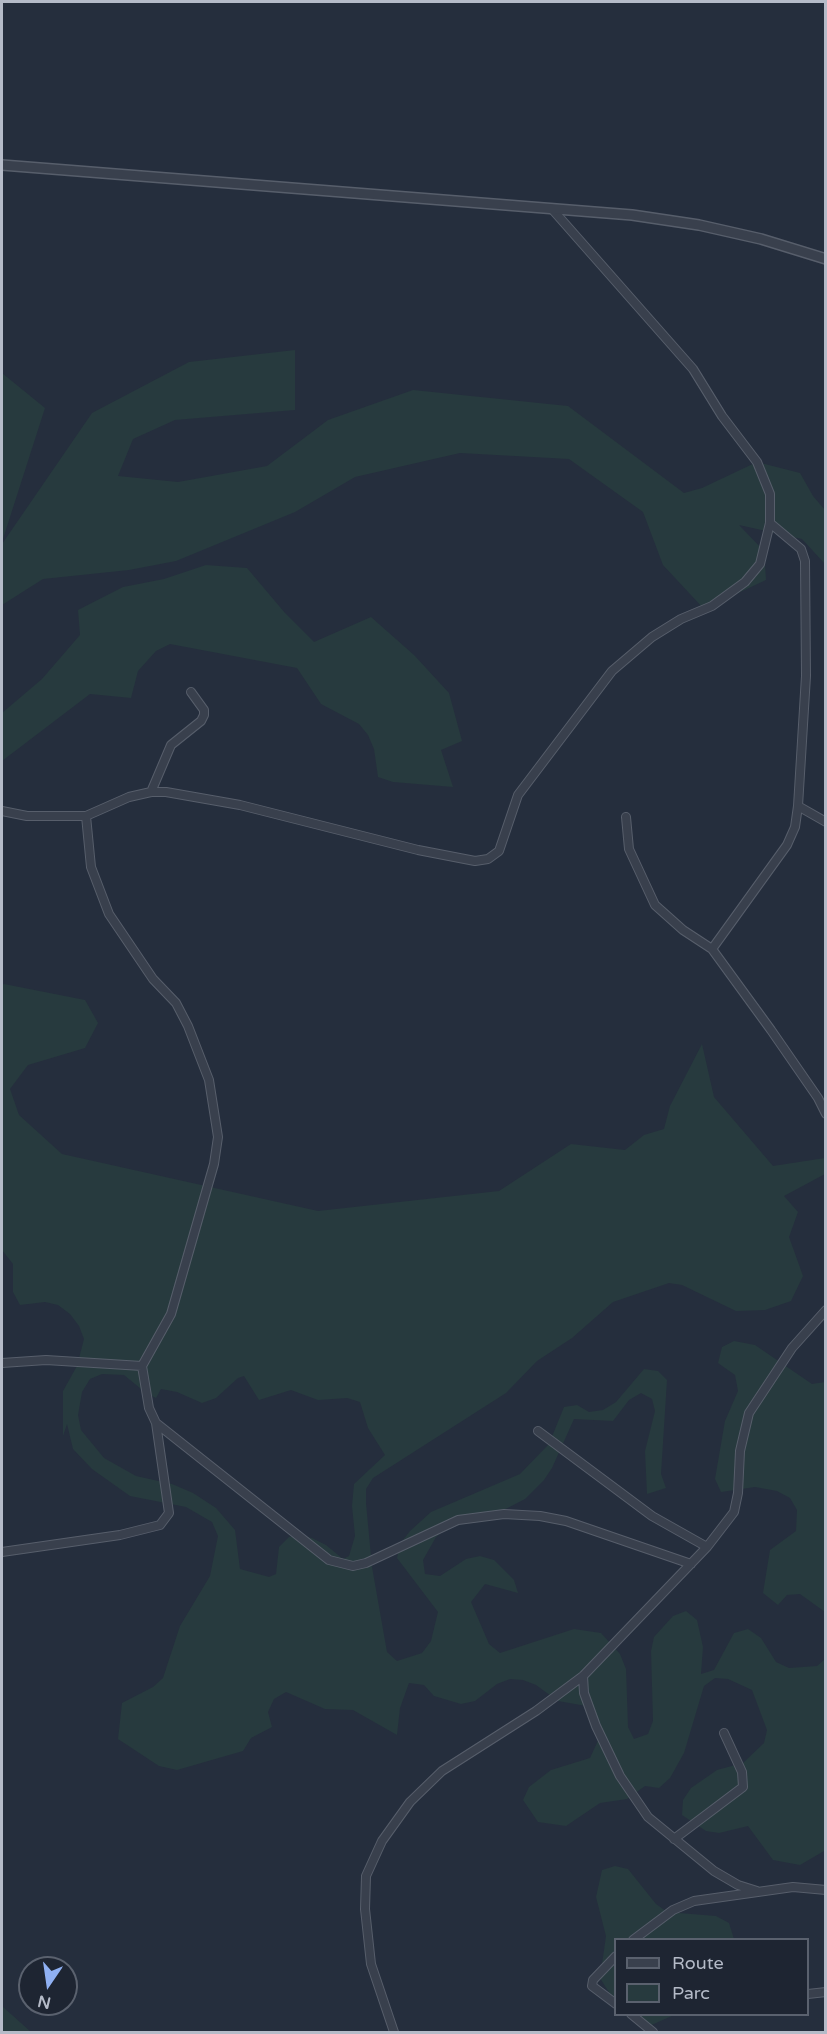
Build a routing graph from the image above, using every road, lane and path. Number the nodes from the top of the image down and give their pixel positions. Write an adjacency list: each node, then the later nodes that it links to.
1 (2, 165): 2 (street)
2 (552, 208): 3 (street); 4 (street)
3 (825, 259)
4 (770, 523): 6 (street); 7 (street)
5 (191, 692): 6 (street)
6 (151, 792): 9 (street)
7 (798, 806): 11 (street); 12 (street)
8 (2, 811): 9 (street)
9 (86, 816): 16 (street)
10 (626, 817): 12 (street)
11 (825, 822)
12 (712, 949): 13 (street)
13 (825, 1114)
14 (825, 1310): 19 (street)
15 (2, 1363): 16 (street)
16 (142, 1366): 17 (street)
17 (156, 1423): 20 (street); 21 (street)
18 (538, 1431): 19 (street)
19 (707, 1547): 21 (street)
20 (2, 1552)
21 (691, 1564): 22 (street)
22 (582, 1676): 23 (street); 24 (street)
23 (564, 1691): 24 (street); 35 (street)
24 (584, 1694): 26 (street)
25 (724, 1733): 26 (street)
26 (674, 1839): 28 (street)
27 (825, 1890): 28 (street)
28 (757, 1891): 29 (street)
29 (635, 1938)
30 (614, 1957): 33 (street)
31 (825, 1992): 32 (street)
32 (809, 1994)
33 (614, 2003)
34 (633, 2016): 36 (street)
35 (394, 2032)
36 (653, 2032)

